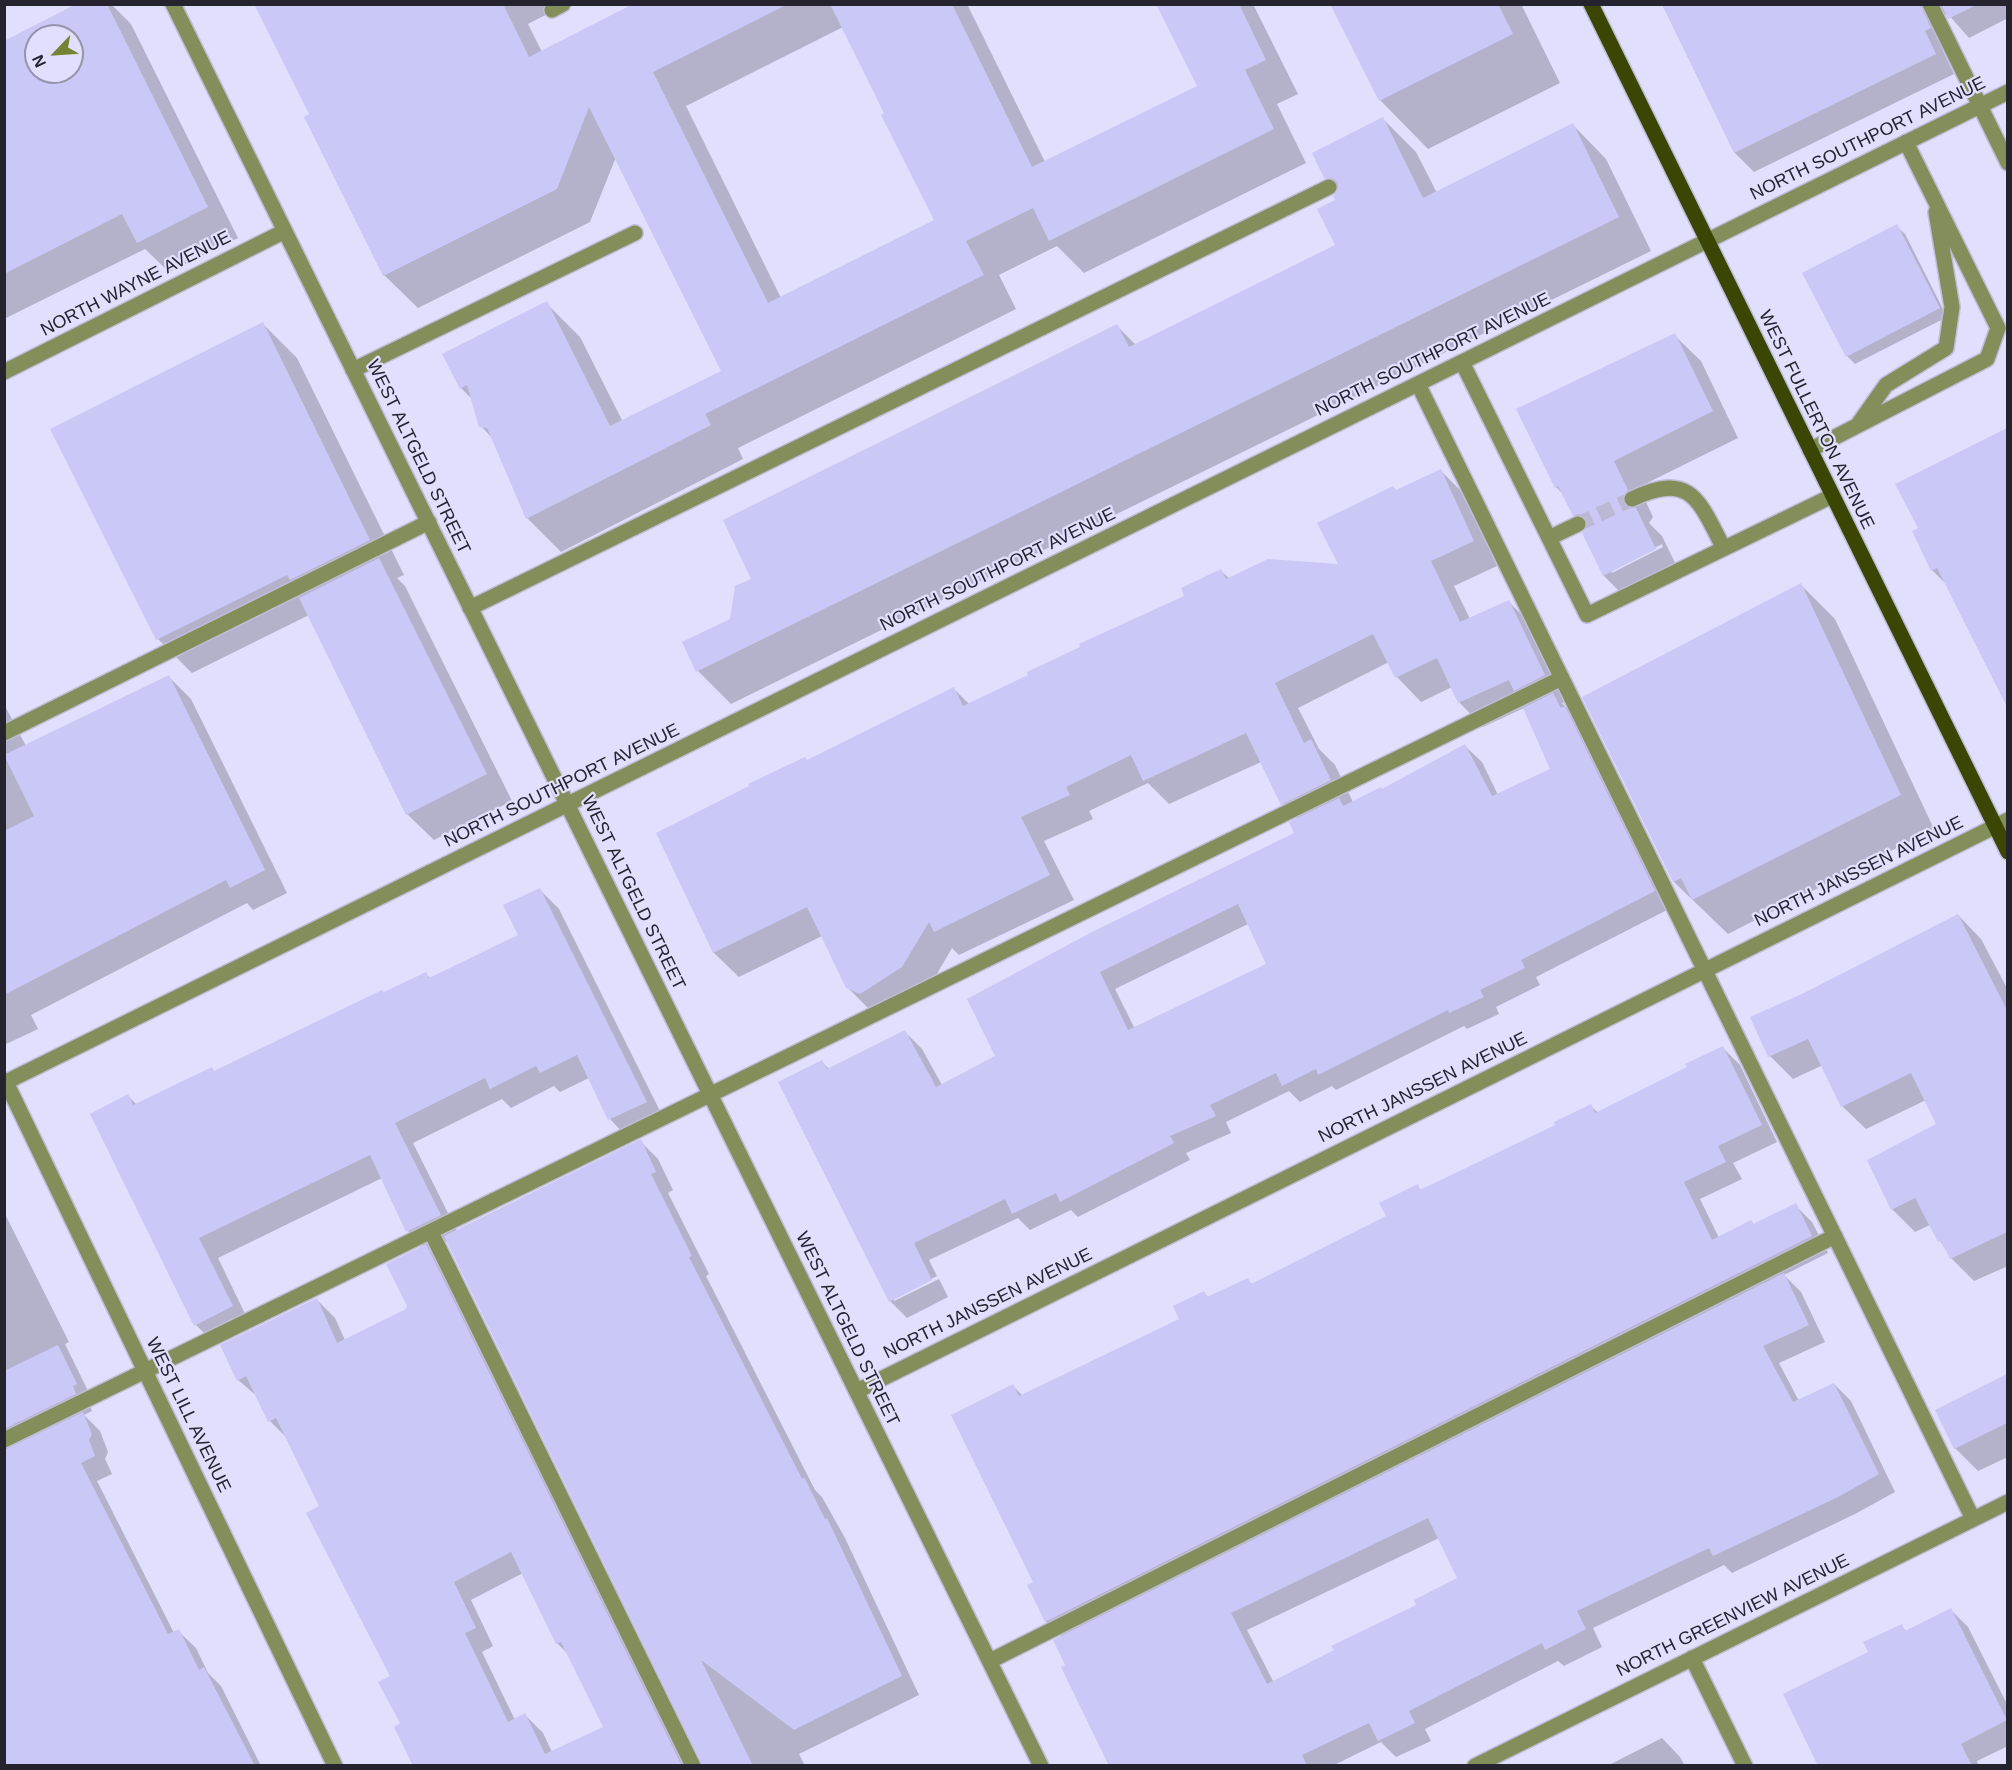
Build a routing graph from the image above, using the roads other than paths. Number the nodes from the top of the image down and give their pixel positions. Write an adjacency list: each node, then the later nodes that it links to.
1 (173, 4): 10 (street, WEST ALTGELD STREET)
2 (1591, 4): 12 (main road, WEST FULLERTON AVENUE)
3 (1930, 4): 5 (street)
4 (2007, 92): 5 (street, NORTH SOUTHPORT AVENUE)
5 (1979, 106): 6 (street, NORTH SOUTHPORT AVENUE); 7 (street)
6 (1906, 142): 9 (street); 12 (street, NORTH SOUTHPORT AVENUE)
7 (2007, 163)
8 (1329, 187): 25 (street)
9 (1932, 195): 17 (street); 17 (street)
10 (285, 231): 14 (street, WEST ALTGELD STREET); 15 (street, NORTH WAYNE AVENUE)
11 (635, 232): 14 (street)
12 (1707, 241): 13 (street, NORTH SOUTHPORT AVENUE); 18 (main road, WEST FULLERTON AVENUE)
13 (1462, 362): 16 (street, NORTH SOUTHPORT AVENUE); 23 (street)
14 (353, 370): 21 (street, WEST ALTGELD STREET)
15 (4, 372)
16 (1418, 384): 26 (street); 28 (street, NORTH SOUTHPORT AVENUE)
17 (1858, 425): 18 (street)
18 (1810, 450): 19 (main road, WEST FULLERTON AVENUE)
19 (1832, 495): 24 (street); 29 (main road, WEST FULLERTON AVENUE)
20 (1632, 499): 24 (street)
21 (429, 522): 25 (street, WEST ALTGELD STREET); 27 (street)
22 (1578, 524): 23 (street)
23 (1549, 538): 24 (street)
24 (1723, 547)
25 (470, 608): 28 (street, WEST ALTGELD STREET)
26 (1562, 678): 31 (street); 33 (street)
27 (4, 733)
28 (568, 805): 32 (street, NORTH SOUTHPORT AVENUE); 33 (street, WEST ALTGELD STREET)
29 (2001, 823): 30 (main road, WEST FULLERTON AVENUE); 31 (street, NORTH JANSSEN AVENUE)
30 (2007, 852)
31 (1705, 970): 35 (street); 37 (street, NORTH JANSSEN AVENUE)
32 (5, 1083): 36 (street, WEST LILL AVENUE)
33 (711, 1095): 34 (street); 37 (street, WEST ALTGELD STREET)
34 (430, 1232): 36 (street); 44 (street)
35 (1835, 1236): 40 (street); 42 (street)
36 (146, 1371): 38 (street); 43 (street, WEST LILL AVENUE)
37 (856, 1391): 42 (street, WEST ALTGELD STREET)
38 (4, 1440)
39 (2007, 1502): 40 (street, NORTH GREENVIEW AVENUE)
40 (1973, 1519): 41 (street, NORTH GREENVIEW AVENUE)
41 (1692, 1658): 46 (street, NORTH GREENVIEW AVENUE); 47 (street)
42 (990, 1661): 45 (street, WEST ALTGELD STREET)
43 (335, 1766)
44 (693, 1766)
45 (1041, 1766)
46 (1475, 1766)
47 (1745, 1766)

